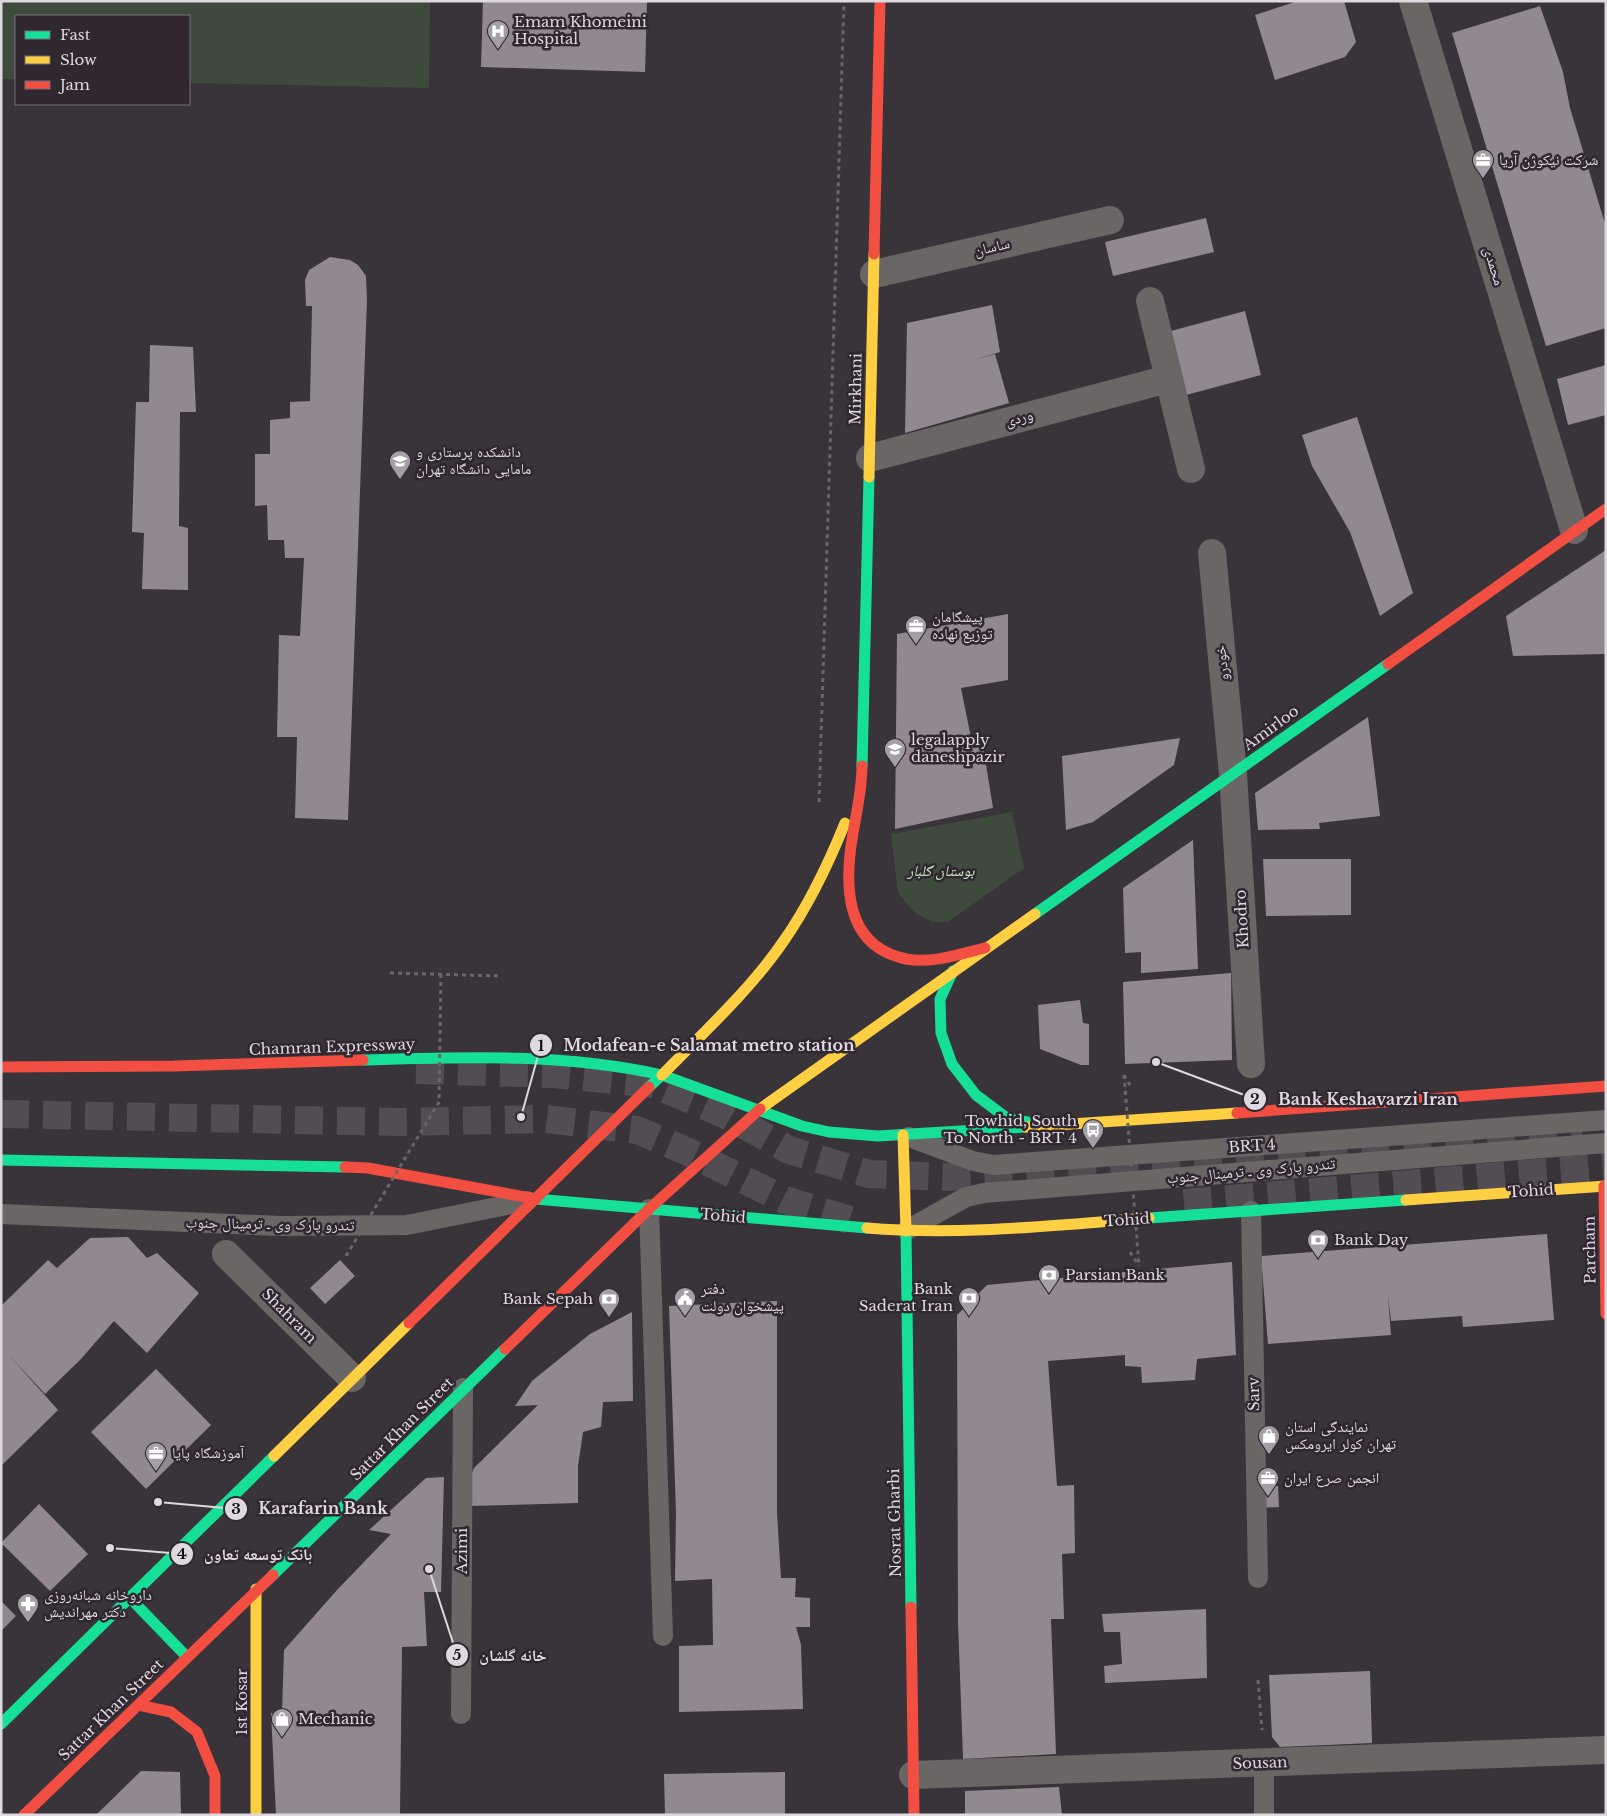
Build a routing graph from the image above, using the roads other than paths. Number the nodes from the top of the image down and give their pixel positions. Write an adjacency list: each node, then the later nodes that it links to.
1 (880, 1): 4 (main road, Mirkhani)
2 (1413, 1): 10 (street, محمدی)
3 (1110, 220): 4 (street, ساسان)
4 (874, 274): 7 (main road, Mirkhani)
5 (1150, 301): 6 (street)
6 (1168, 379): 7 (street, وردی); 8 (street)
7 (870, 458): 13 (main road, Mirkhani)
8 (1191, 469)
9 (1606, 509): 10 (main road, Amirloo)
10 (1574, 530): 12 (main road, Amirloo)
11 (1212, 553): 12 (street, خودرو)
12 (1233, 774): 14 (main road, Amirloo); 16 (street, Khodro)
13 (862, 777): 14 (main road); 18 (main road)
14 (985, 948): 15 (main road, Amirloo)
15 (953, 971): 20 (main road, Amirloo); 22 (main road)
16 (1251, 1064)
17 (1, 1067): 18 (main road, Chamran Expressway)
18 (662, 1075): 20 (main road); 27 (main road)
19 (1606, 1086): 22 (main road)
20 (760, 1109): 23 (main road); 28 (main road, Sattar Khan Street)
21 (1606, 1120): 23 (lane, BRT 4)
22 (1047, 1124): 23 (main road)
23 (903, 1135): 31 (main road, Nosrat Gharbi)
24 (1606, 1143): 31 (lane, تندرو پارک وی ـ ترمینال جنوب)
25 (1, 1160): 27 (main road)
26 (1605, 1186): 29 (main road, Tohid); 33 (main road, Parcham)
27 (536, 1199): 28 (main road, Tohid); 30 (lane, تندرو پارک وی ـ ترمینال جنوب); 34 (main road)
28 (649, 1209): 31 (main road, Tohid); 35 (main road, Sattar Khan Street); 39 (lane)
29 (1251, 1211): 31 (main road, Tohid); 36 (lane, Sarv)
30 (1, 1214)
31 (906, 1231): 46 (main road, Nosrat Gharbi)
32 (226, 1254): 34 (street, Shahram)
33 (1606, 1314)
34 (352, 1378): 38 (main road)
35 (463, 1388): 37 (main road, Sattar Khan Street); 42 (lane, Azimi)
36 (1258, 1578)
37 (256, 1589): 40 (main road, Sattar Khan Street); 49 (main road, 1st Kosar)
38 (130, 1598): 40 (main road); 43 (main road)
39 (662, 1636)
40 (187, 1657): 41 (main road, Sattar Khan Street)
41 (138, 1705): 47 (main road, Sattar Khan Street); 48 (main road)
42 (461, 1714)
43 (1, 1724)
44 (1606, 1750): 45 (street, Sousan)
45 (1264, 1763): 46 (street, Sousan); 51 (lane)
46 (913, 1775): 50 (main road, Nosrat Gharbi)
47 (24, 1815)
48 (215, 1815)
49 (256, 1815)
50 (914, 1815)
51 (1264, 1815)

